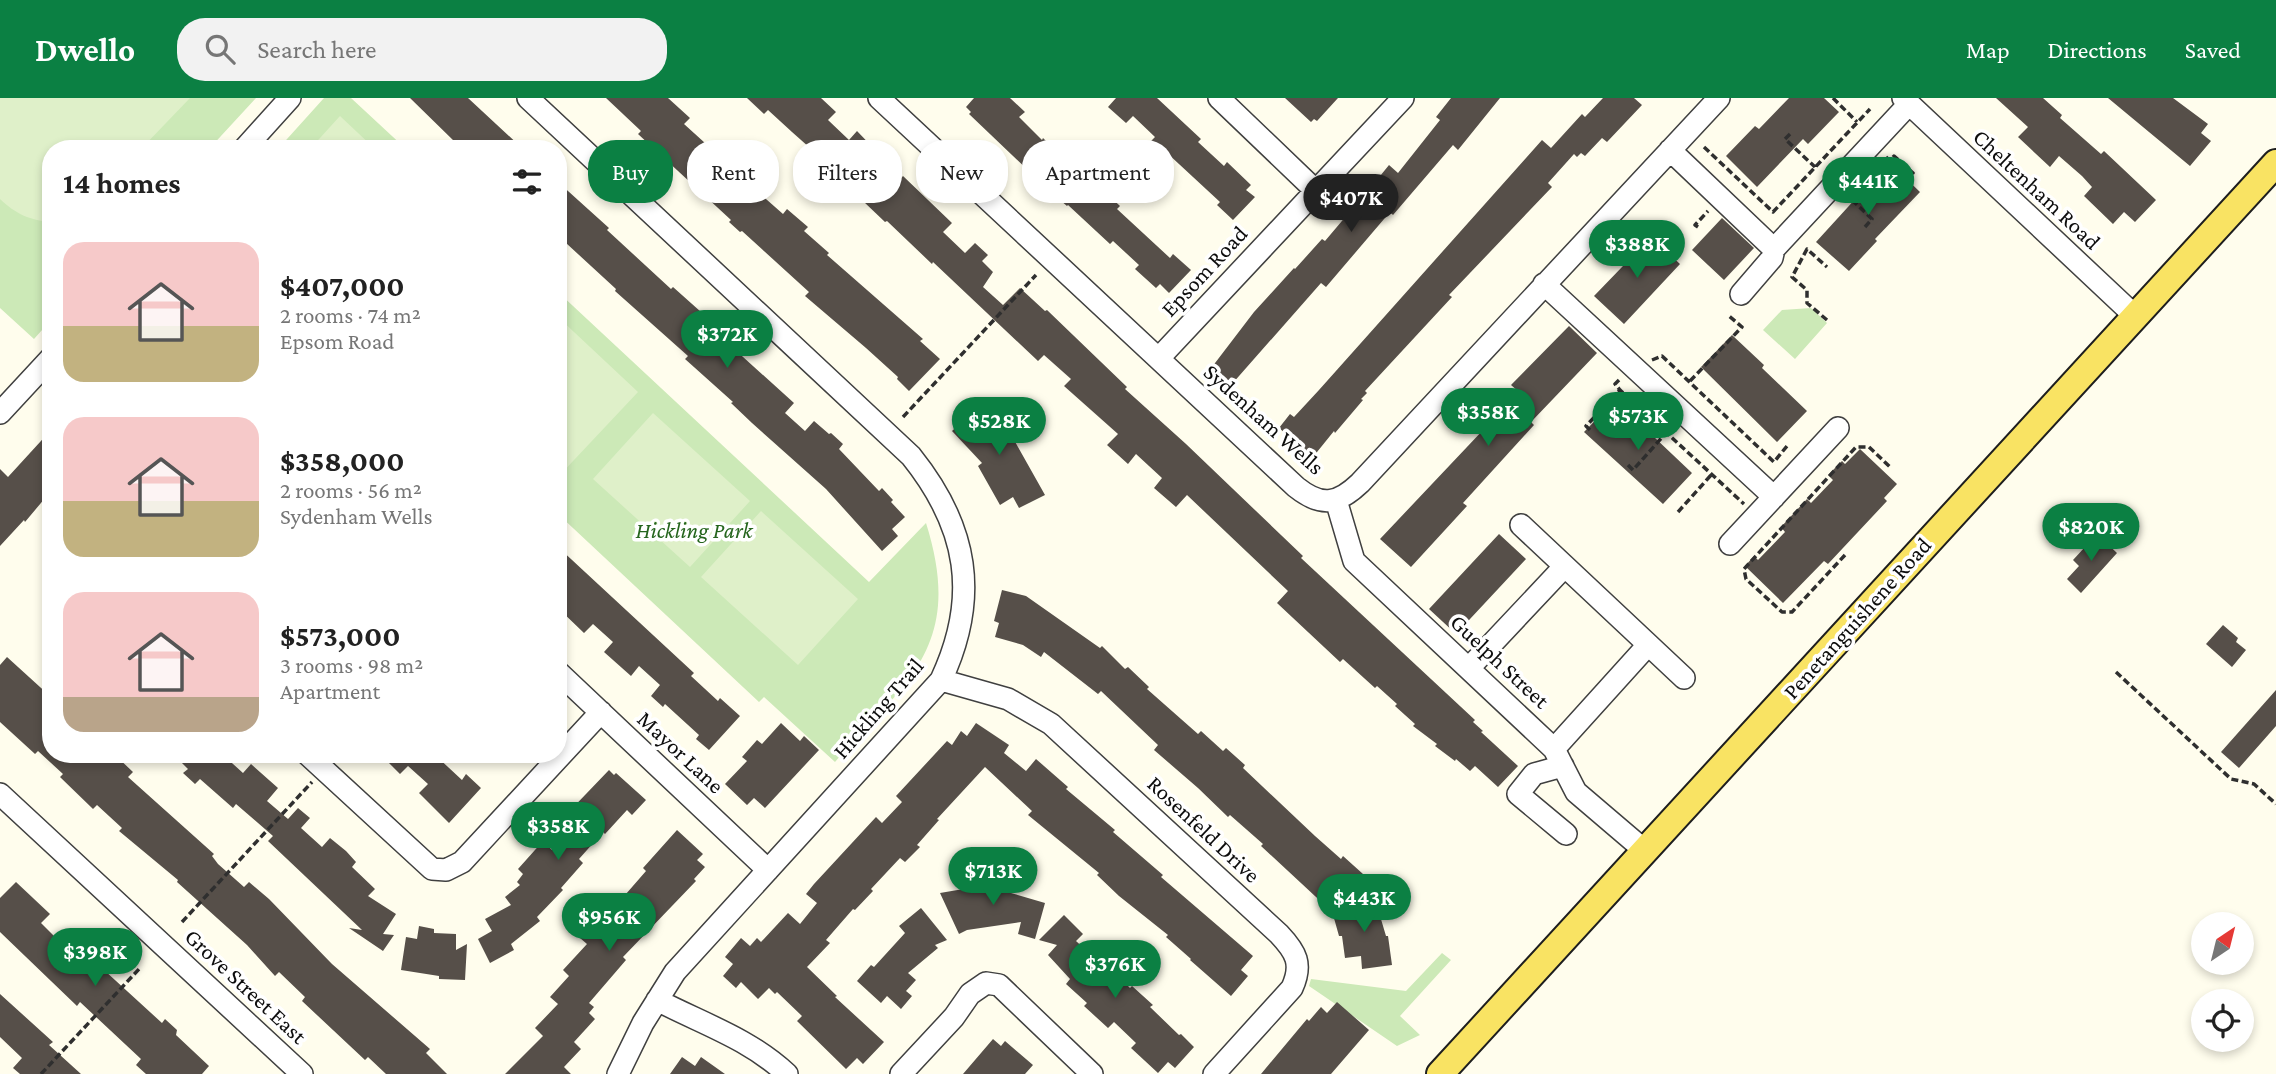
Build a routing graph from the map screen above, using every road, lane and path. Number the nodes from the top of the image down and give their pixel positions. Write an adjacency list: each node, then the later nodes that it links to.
1 (290, 98): 12 (street)
2 (528, 98): 62 (street, Hickling Trail)
3 (879, 98): 33 (street, Sydenham Wells)
4 (1219, 98): 19 (street)
5 (1403, 98): 19 (street, Epsom Road)
6 (1719, 98): 15 (street, Sydenham Wells)
7 (1833, 98): 10 (path)
8 (1906, 101): 13 (street); 30 (street, Cheltenham Road)
9 (1870, 108): 10 (path)
10 (1857, 122): 17 (path)
11 (1790, 134): 17 (path)
12 (252, 140)
13 (1872, 143): 18 (path); 24 (street)
14 (1704, 147): 17 (path)
15 (1670, 150): 24 (street); 27 (street, Sydenham Wells)
16 (2276, 163): 30 (main road, Penetanguishene Road)
17 (1815, 167)
18 (1910, 177)
19 (1316, 191): 33 (street, Epsom Road)
20 (1852, 200): 22 (path)
21 (1714, 204): 23 (path)
22 (1865, 227)
23 (1698, 228)
24 (1774, 249): 28 (street)
25 (1827, 267): 31 (path)
26 (1036, 275): 39 (path)
27 (1544, 284): 34 (street); 50 (street, Sydenham Wells)
28 (1741, 294)
29 (1729, 316): 36 (path)
30 (2136, 317): 72 (main road, Penetanguishene Road)
31 (1827, 320)
32 (1662, 356): 36 (path)
33 (1158, 358): 50 (street, Sydenham Wells)
34 (1632, 366): 37 (path); 49 (street)
35 (42, 368): 38 (street)
36 (1690, 382): 43 (path)
37 (1620, 390): 41 (path); 42 (path)
38 (0, 413)
39 (903, 417)
40 (1838, 428): 49 (street)
41 (1590, 430)
42 (1666, 433): 46 (path); 48 (path)
43 (1787, 446)
44 (1628, 465): 46 (path)
45 (1891, 468): 55 (path)
46 (1633, 470): 47 (path)
47 (1638, 474)
48 (1712, 474): 51 (path); 52 (path)
49 (1774, 497): 52 (street)
50 (1336, 500): 58 (street, Guelph Street)
51 (1678, 512)
52 (1758, 515): 54 (street)
53 (1521, 525): 56 (street)
54 (1730, 544)
55 (1845, 555)
56 (1564, 567): 57 (street); 58 (street)
57 (1648, 645): 60 (street); 65 (street)
58 (1469, 668): 65 (street, Guelph Street)
59 (2116, 672): 70 (path)
60 (1684, 678)
61 (567, 680): 63 (street, Mayor Lane)
62 (941, 680): 73 (street, Hickling Trail); 83 (street, Rosenfeld Drive)
63 (601, 712): 64 (street); 73 (street, Mayor Lane)
64 (567, 749)
65 (1558, 758): 71 (street); 72 (street, Guelph Street)
66 (317, 763): 67 (street)
67 (554, 763)
68 (314, 780): 74 (path)
69 (0, 794): 78 (street, Grove Street East)
70 (2276, 804)
71 (1566, 834)
72 (1644, 850): 84 (main road, Penetanguishene Road)
73 (768, 870): 76 (street, Hickling Trail)
74 (183, 922)
75 (140, 968): 77 (path)
76 (657, 1000): 79 (street, Hickling Trail); 80 (street)
77 (41, 1074)
78 (302, 1074)
79 (618, 1074)
80 (787, 1074)
81 (901, 1074): 82 (street)
82 (1092, 1074)
83 (1214, 1074)
84 (1440, 1074)

